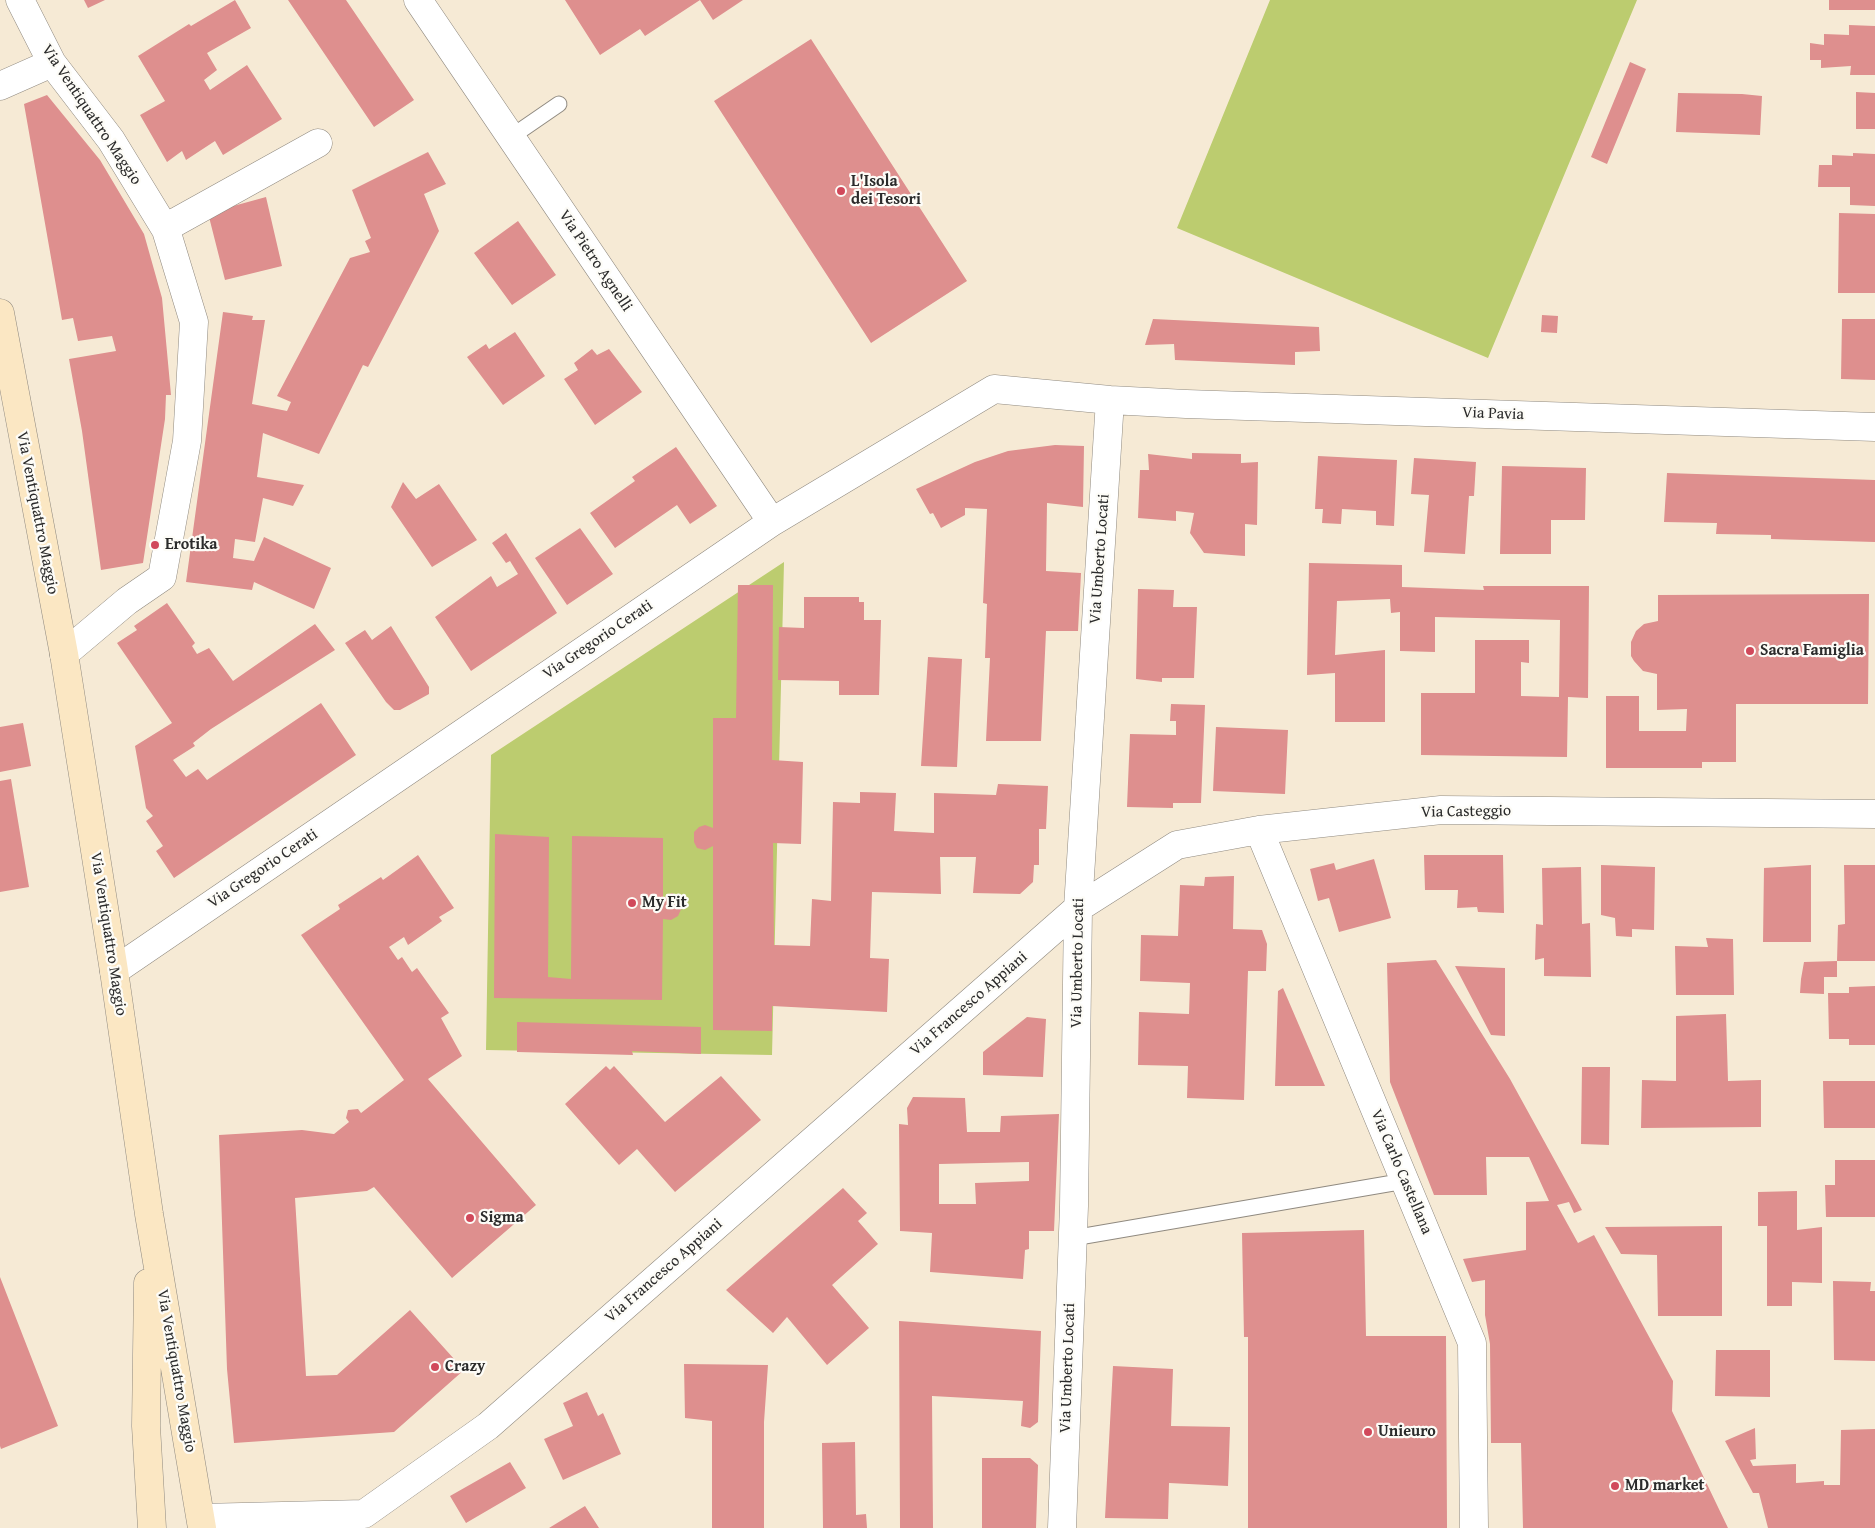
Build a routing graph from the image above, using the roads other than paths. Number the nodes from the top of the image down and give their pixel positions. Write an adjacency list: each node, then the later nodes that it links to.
1 (20, 0): 3 (street, Via Ventiquattro Maggio)
2 (418, 0): 6 (street, Via Pietro Agnelli)
3 (52, 63): 4 (street); 8 (street, Via Ventiquattro Maggio)
4 (0, 86)
5 (559, 104): 6 (lane)
6 (511, 137): 12 (street, Via Pietro Agnelli)
7 (318, 142): 8 (street)
8 (165, 228): 13 (street, Via Ventiquattro Maggio)
9 (0, 313): 13 (main road, Via Ventiquattro Maggio)
10 (1110, 400): 11 (street, Via Pavia); 12 (street, Via Gregorio Cerati); 16 (street, Via Umberto Locati)
11 (1875, 427)
12 (772, 522): 17 (street, Via Gregorio Cerati)
13 (64, 654): 17 (main road, Via Ventiquattro Maggio)
14 (1875, 814): 15 (street, Via Casteggio)
15 (1260, 830): 16 (street, Via Casteggio); 18 (street, Via Carlo Castellana)
16 (1078, 908): 20 (street, Via Umberto Locati); 22 (street, Via Francesco Appiani)
17 (114, 971): 19 (main road, Via Ventiquattro Maggio)
18 (1405, 1182): 20 (lane); 27 (street, Via Carlo Castellana)
19 (149, 1214): 21 (main road, Via Ventiquattro Maggio); 23 (main road, Via Ventiquattro Maggio)
20 (1073, 1238): 26 (street, Via Umberto Locati)
21 (146, 1426): 24 (main road); 25 (main road, Via Ventiquattro Maggio)
22 (366, 1521): 23 (street, Via Francesco Appiani)
23 (202, 1523)
24 (136, 1528)
25 (152, 1528)
26 (1062, 1528)
27 (1474, 1528)

